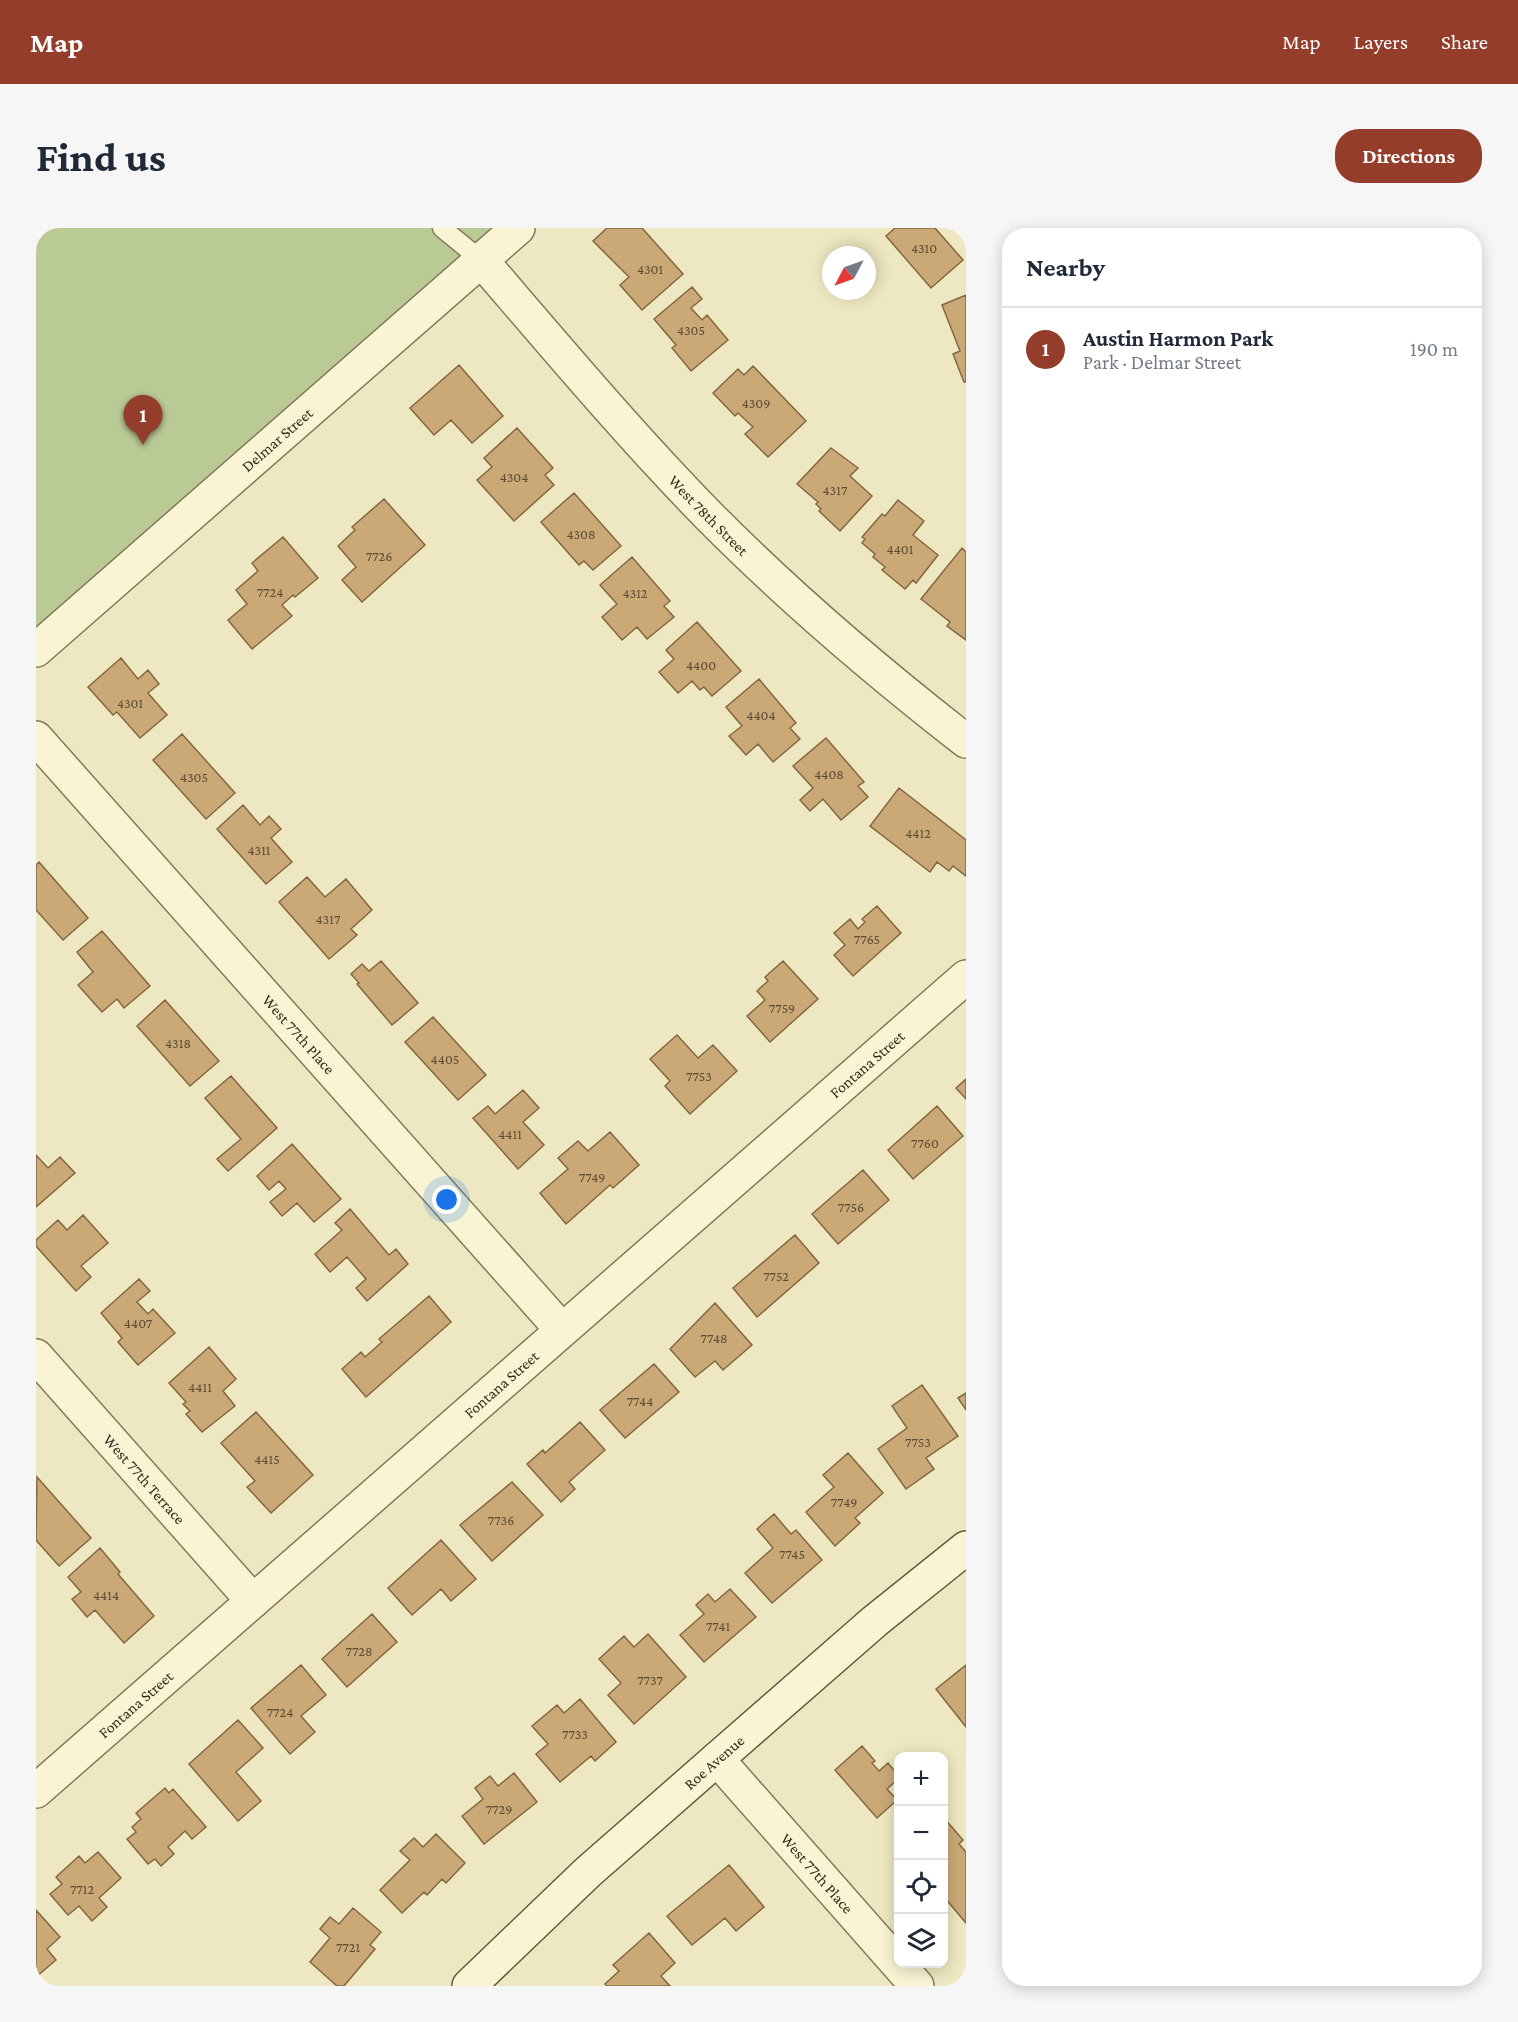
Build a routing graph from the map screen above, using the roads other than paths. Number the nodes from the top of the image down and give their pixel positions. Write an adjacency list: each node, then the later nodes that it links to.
1 (442, 228): 3 (lane)
2 (518, 228): 3 (street, Delmar Street)
3 (481, 261): 4 (street, Delmar Street); 6 (street, West 78th Street)
4 (36, 650)
5 (36, 738): 8 (street, West 77th Place)
6 (966, 741)
7 (966, 977): 8 (street, Fontana Street)
8 (562, 1330): 11 (street, Fontana Street)
9 (36, 1356): 11 (street, West 77th Terrace)
10 (966, 1548): 12 (street, Roe Avenue)
11 (253, 1601): 13 (street, Fontana Street)
12 (717, 1759): 14 (street, Roe Avenue); 15 (street, West 77th Place)
13 (36, 1791)
14 (469, 1986)
15 (917, 1986)

